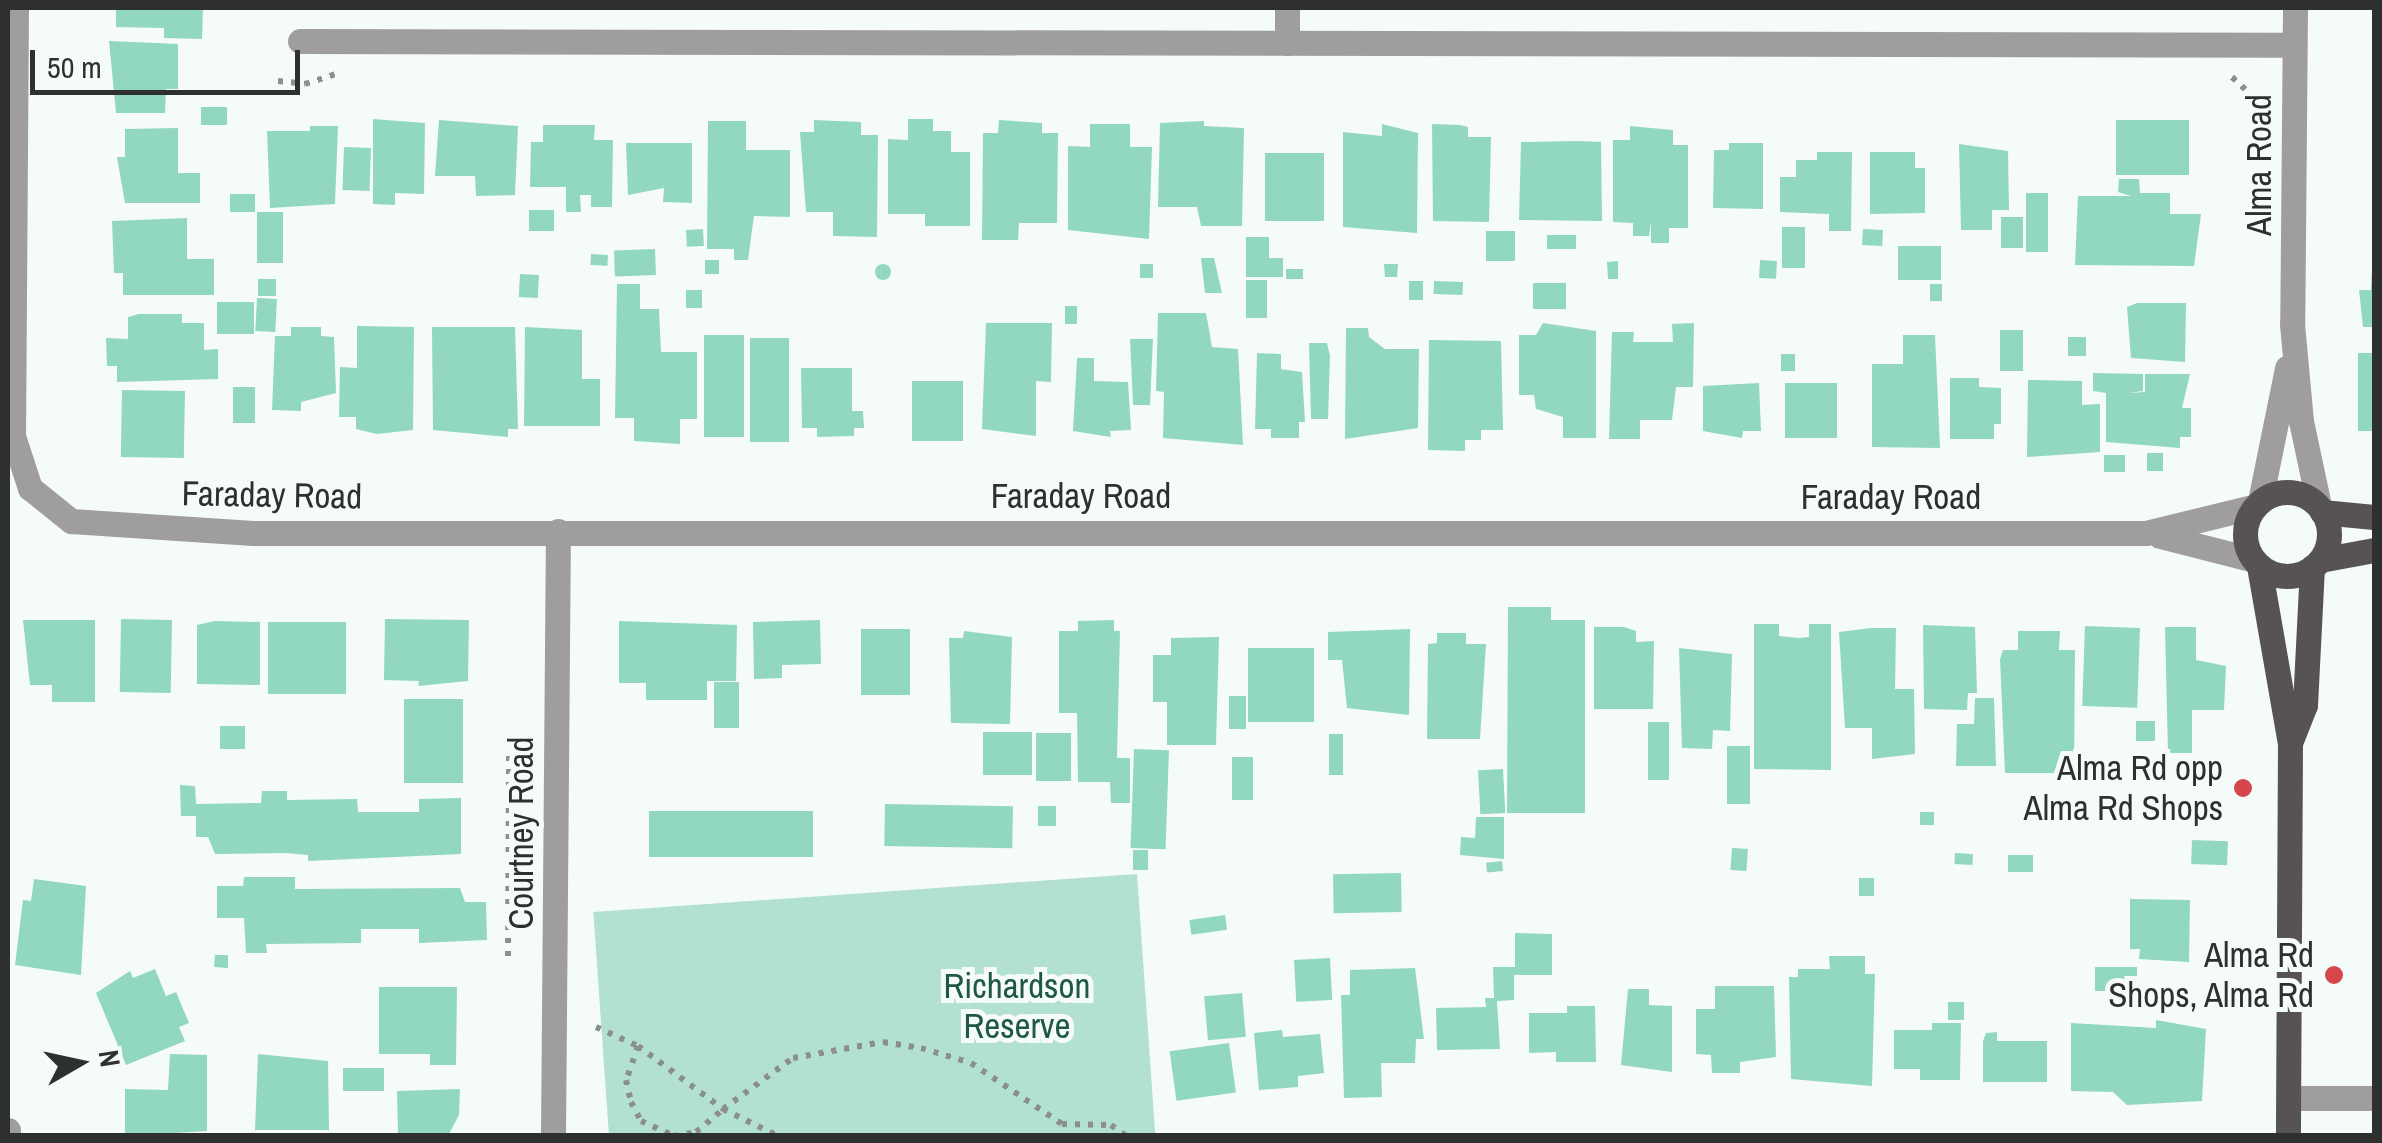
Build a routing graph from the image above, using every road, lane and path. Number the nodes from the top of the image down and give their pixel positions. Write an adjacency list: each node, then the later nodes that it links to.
1 (16, 8): 4 (street)
2 (1288, 8): 6 (street)
3 (2295, 8): 7 (street, Alma Road)
4 (12, 37): 12 (street, Faraday Road)
5 (300, 41): 6 (street)
6 (1287, 43): 7 (street)
7 (2294, 46): 8 (street, Alma Road)
8 (2292, 324): 9 (street, Alma Road); 10 (street, Alma Road)
9 (2258, 503): 10 (main road); 13 (street, Faraday Road); 15 (main road)
10 (2321, 509): 11 (main road); 16 (main road)
11 (2374, 517)
12 (558, 531): 13 (street, Faraday Road); 25 (street, Courtney Road)
13 (2146, 533): 15 (street, Faraday Road)
14 (2374, 550): 16 (main road)
15 (2256, 563): 16 (main road); 17 (main road)
16 (2316, 564): 17 (main road)
17 (2290, 743): 22 (main road)
18 (509, 752): 19 (path)
19 (508, 956)
20 (596, 1027): 21 (path)
21 (638, 1046): 24 (path); 26 (path)
22 (2288, 1098): 23 (street); 29 (main road)
23 (2374, 1098)
24 (723, 1109): 26 (path); 27 (path); 28 (path)
25 (553, 1136)
26 (674, 1136)
27 (778, 1136)
28 (1126, 1136)
29 (2288, 1136)

